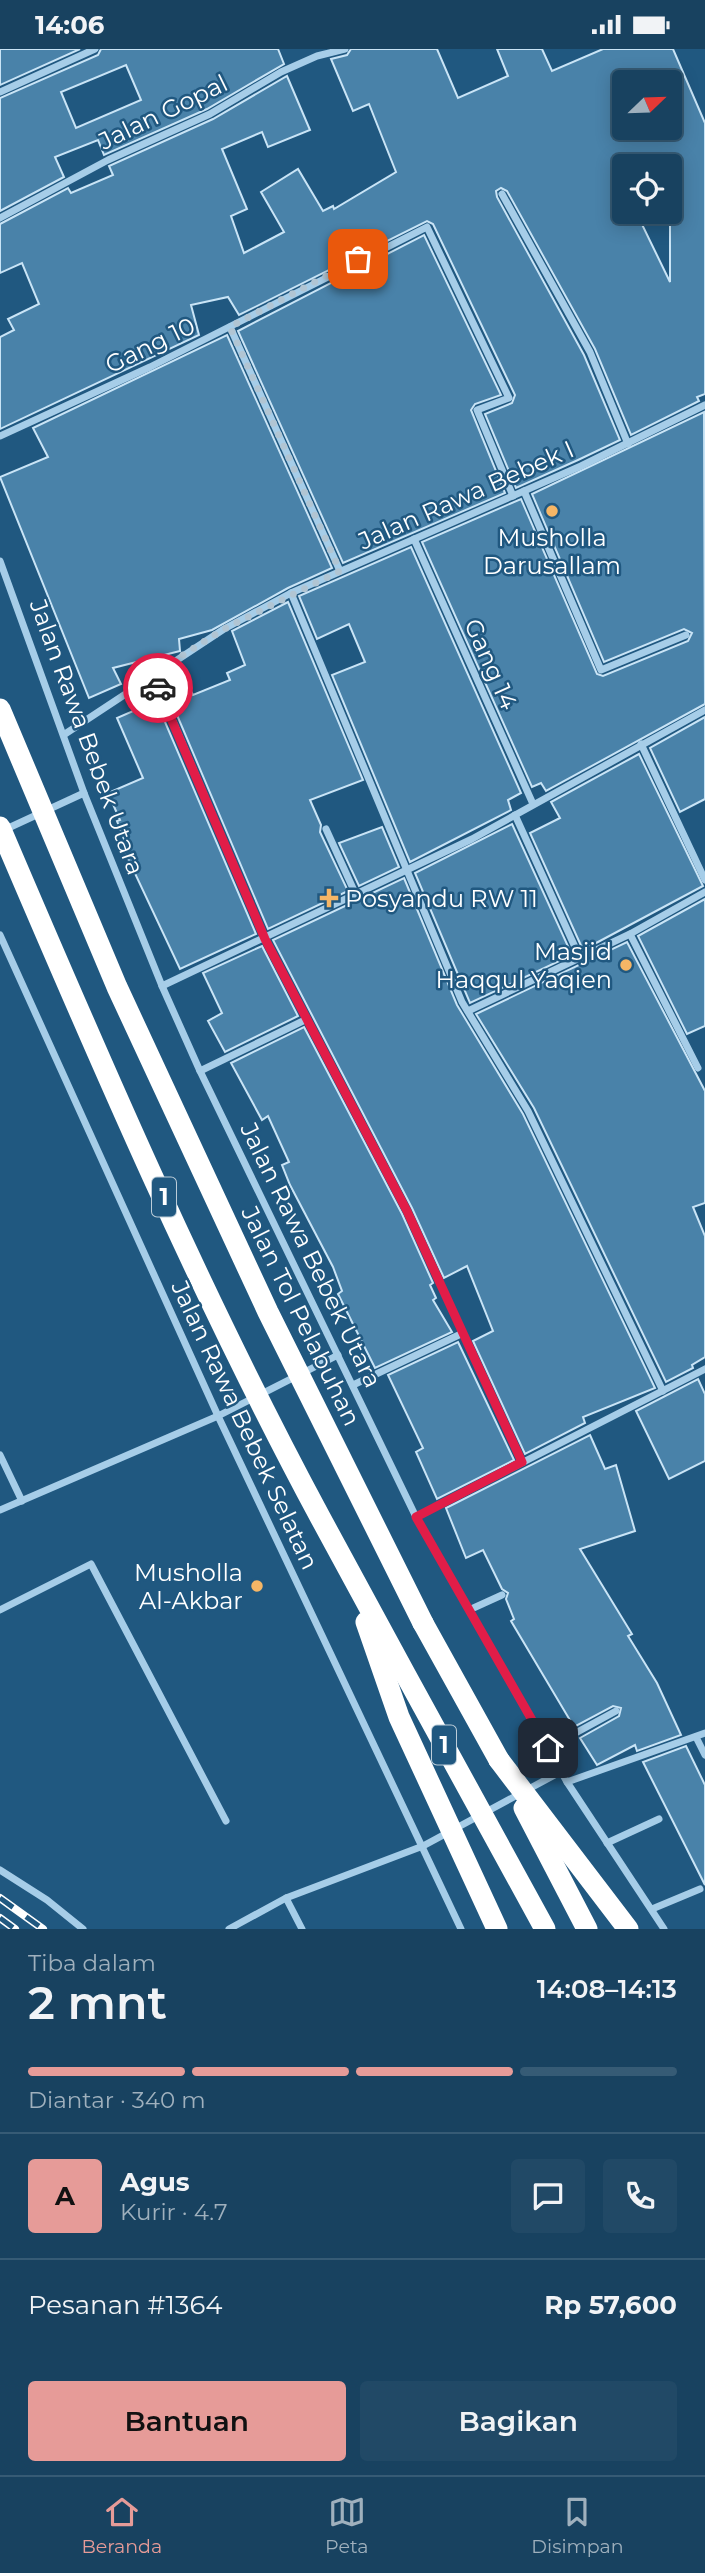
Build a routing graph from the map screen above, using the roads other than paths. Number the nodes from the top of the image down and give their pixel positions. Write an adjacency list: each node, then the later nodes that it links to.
1 (95, 49): 3 (street)
2 (345, 49): 5 (street, Jalan Gopal)
3 (0, 92)
4 (502, 194): 9 (street)
5 (0, 218)
6 (230, 327): 8 (street, Gang 10); 11 (street, Gang 10); 14 (street)
7 (705, 405): 9 (street, Jalan Rawa Bebek I)
8 (0, 436)
9 (628, 444): 10 (street, Jalan Rawa Bebek I)
10 (524, 491): 11 (street, Jalan Rawa Bebek I); 16 (street)
11 (513, 496): 12 (street, Jalan Rawa Bebek I)
12 (414, 539): 14 (street, Jalan Rawa Bebek I); 23 (street, Gang 14)
13 (0, 561): 20 (street, Jalan Rawa Bebek Utara)
14 (340, 571): 15 (street, Jalan Rawa Bebek I)
15 (290, 593): 17 (street, Jalan Rawa Bebek I); 28 (street)
16 (686, 635)
17 (153, 674): 20 (street, Jalan Rawa Bebek I); 34 (street)
18 (0, 709): 61 (highway, Jalan Tol Pelabuhan / 1, bridge)
19 (705, 711): 21 (street)
20 (65, 734): 22 (street, Jalan Rawa Bebek Utara)
21 (641, 744): 23 (street); 27 (street)
22 (84, 793): 25 (street); 36 (street, Jalan Rawa Bebek Utara)
23 (533, 804): 24 (street)
24 (515, 815): 28 (street); 35 (street)
25 (0, 829): 52 (highway, 1, bridge)
26 (326, 829): 31 (street)
27 (703, 868): 29 (street)
28 (408, 870): 31 (street); 37 (street)
29 (705, 880)
30 (705, 892): 32 (street)
31 (356, 895): 34 (street)
32 (630, 934): 35 (street); 39 (street)
33 (0, 935): 46 (street, Jalan Rawa Bebek Selatan)
34 (265, 939): 36 (street); 38 (street)
35 (580, 958): 37 (street)
36 (162, 986): 40 (street, Jalan Rawa Bebek Utara)
37 (468, 1011): 45 (street)
38 (307, 1019): 40 (street); 41 (street)
39 (698, 1068)
40 (200, 1071): 42 (street, Jalan Rawa Bebek Utara)
41 (463, 1333): 44 (street); 48 (street)
42 (338, 1355): 44 (street, Jalan Rawa Bebek Utara); 46 (street)
43 (705, 1369): 45 (street)
44 (353, 1385): 51 (street, Jalan Rawa Bebek Utara)
45 (663, 1391): 48 (street)
46 (218, 1416): 49 (street); 67 (street, Jalan Rawa Bebek Selatan)
47 (0, 1455): 49 (street)
48 (522, 1462): 51 (street)
49 (22, 1501): 50 (street)
50 (0, 1510)
51 (416, 1517): 55 (street, Jalan Rawa Bebek Utara)
52 (344, 1560): 76 (highway, bridge); 77 (highway, 1, bridge)
53 (502, 1595): 55 (street)
54 (0, 1610): 65 (street)
55 (469, 1610): 59 (street, Jalan Rawa Bebek Utara)
56 (616, 1711): 59 (street)
57 (705, 1733): 58 (street)
58 (696, 1737): 60 (street); 63 (street)
59 (548, 1748): 62 (street, Jalan Rawa Bebek Utara)
60 (705, 1755)
61 (499, 1760): 78 (highway, Jalan Tol Pelabuhan / 1, bridge); 79 (highway, bridge)
62 (562, 1771): 63 (street, Jalan Rawa Bebek Utara); 67 (street)
63 (567, 1782): 66 (street, Jalan Rawa Bebek Utara)
64 (659, 1819): 66 (street)
65 (226, 1821)
66 (607, 1843): 71 (street, Jalan Rawa Bebek Utara)
67 (423, 1846): 70 (street); 75 (street, Jalan Rawa Bebek Selatan)
68 (0, 1870): 72 (street)
69 (700, 1889): 71 (street)
70 (286, 1898): 73 (street); 74 (street)
71 (652, 1909): 80 (street, Jalan Rawa Bebek Utara)
72 (83, 1929)
73 (229, 1929)
74 (302, 1929)
75 (461, 1929)
76 (497, 1929)
77 (545, 1929)
78 (587, 1929)
79 (628, 1929)
80 (664, 1929)

